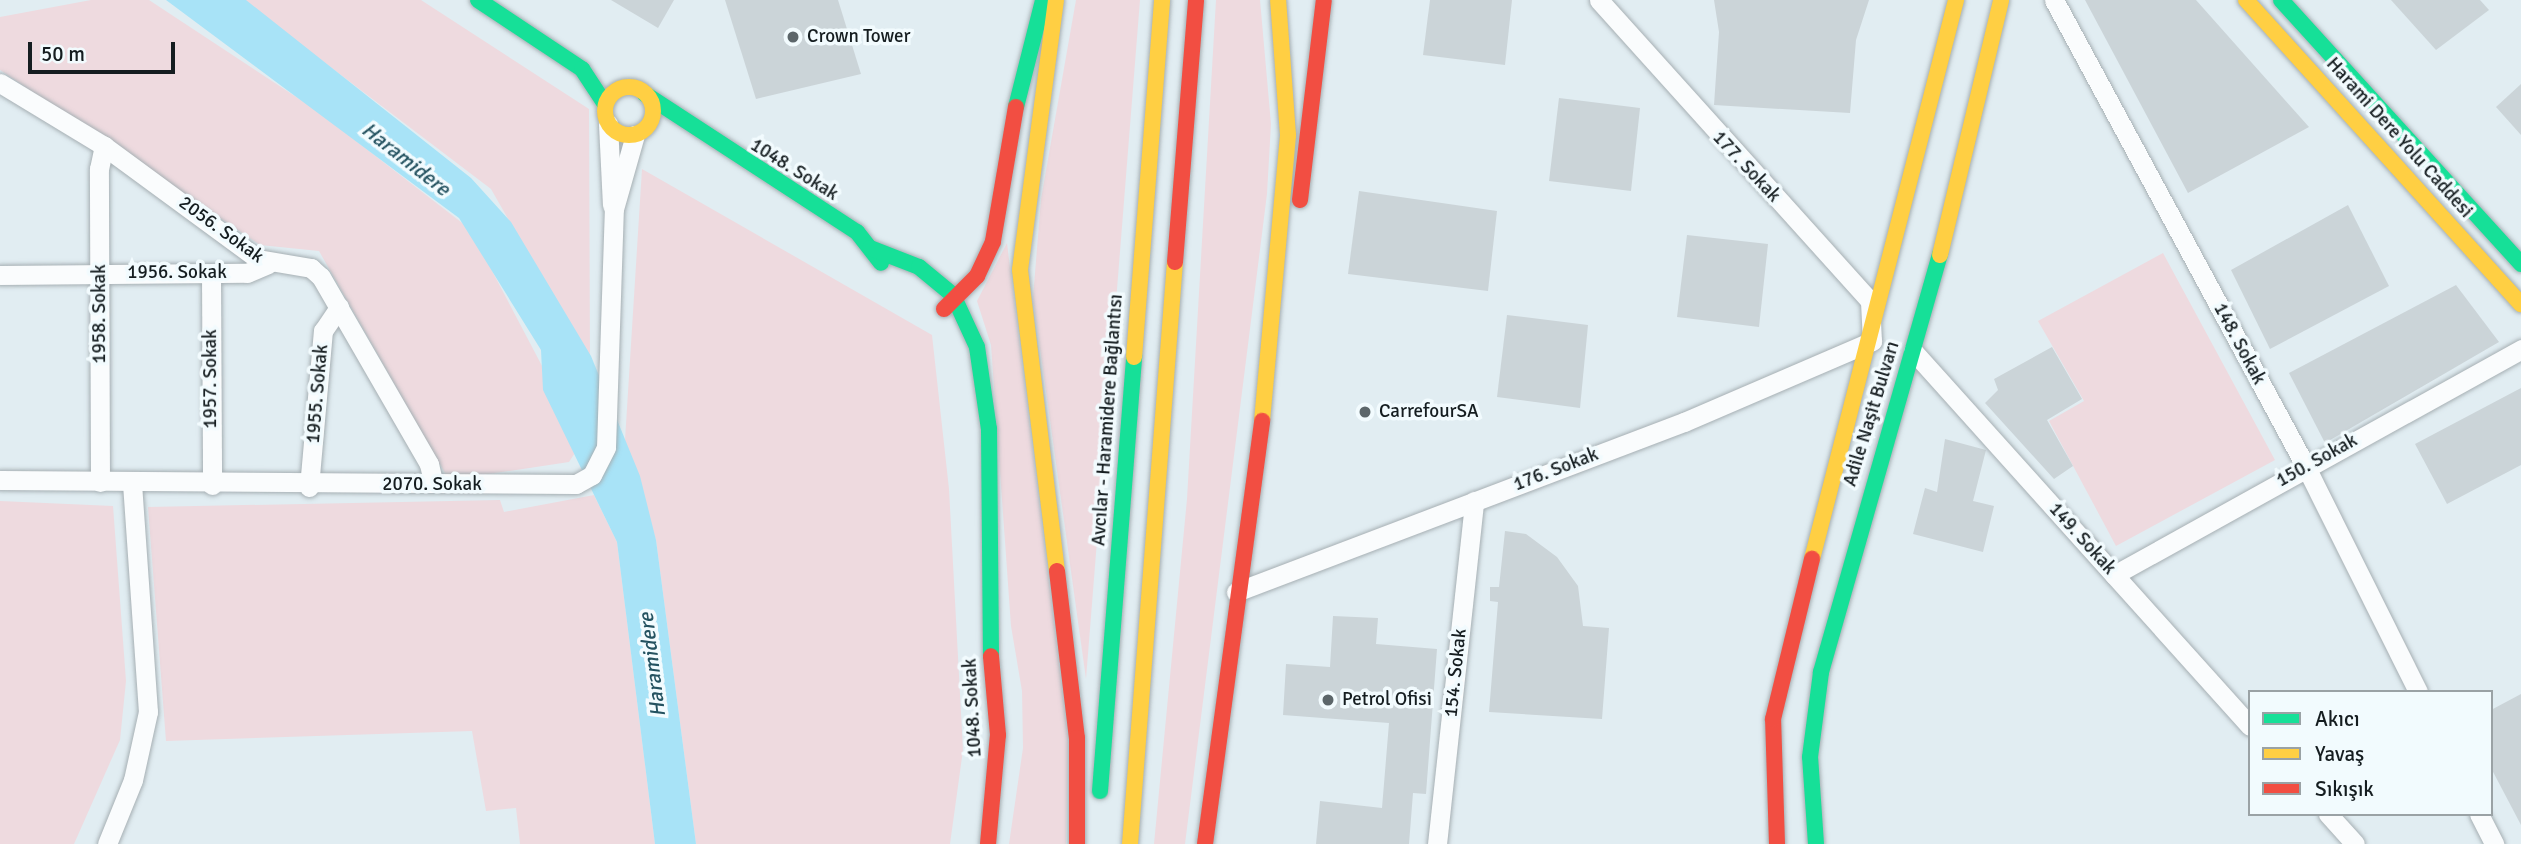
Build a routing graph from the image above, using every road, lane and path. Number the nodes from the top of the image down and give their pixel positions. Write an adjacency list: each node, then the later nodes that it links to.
1 (478, 0): 14 (main road)
2 (1043, 0): 31 (main road)
3 (1056, 0): 59 (main road)
4 (1162, 0): 54 (main road, Avcılar - Haramidere Bağlantısı)
5 (1196, 0): 60 (main road)
6 (1278, 0): 33 (main road)
7 (1324, 0): 33 (main road)
8 (1599, 0): 36 (street, 177. Sokak)
9 (1956, 0): 36 (main road, Adile Naşit Bulvarı)
10 (2001, 0): 38 (main road, Adile Naşit Bulvarı)
11 (2054, 0): 39 (street, 148. Sokak)
12 (2246, 0): 25 (main road, Harami Dere Yolu Caddesi)
13 (2281, 0): 23 (main road, Harami Dere Yolu Caddesi)
14 (556, 48): 16 (main road); 17 (main road)
15 (0, 83): 20 (street, 2056. Sokak)
16 (641, 91): 17 (main road); 19 (main road); 21 (main road)
17 (605, 104): 18 (main road)
18 (608, 124): 19 (main road); 22 (street)
19 (640, 132): 21 (main road); 22 (street)
20 (104, 146): 26 (street, 2056. Sokak); 28 (street, 1958. Sokak)
21 (727, 153): 24 (main road, 1048. Sokak)
22 (614, 209): 42 (street, 2070. Sokak)
23 (2502, 243): 25 (main road); 27 (main road, Harami Dere Yolu Caddesi)
24 (870, 248): 31 (main road); 35 (main road, 1048. Sokak)
25 (2480, 261): 32 (main road, Harami Dere Yolu Caddesi)
26 (268, 264): 29 (street, 1956. Sokak); 34 (street, 2056. Sokak)
27 (2521, 264)
28 (100, 273): 29 (street, 1956. Sokak); 30 (street, 1956. Sokak); 41 (street, 1958. Sokak)
29 (211, 274): 44 (street, 1957. Sokak)
30 (0, 275)
31 (953, 295): 35 (main road); 49 (main road)
32 (2521, 304)
33 (1278, 306): 51 (main road)
34 (339, 307): 42 (street, 2056. Sokak); 45 (street, 1955. Sokak)
35 (944, 310): 49 (main road)
36 (1872, 341): 38 (main road); 46 (street, 176. Sokak); 47 (main road, Adile Naşit Bulvarı)
37 (2521, 349): 39 (street, 150. Sokak)
38 (1913, 351): 48 (main road, Adile Naşit Bulvarı); 50 (street, 149. Sokak)
39 (2306, 467): 50 (street, 150. Sokak); 52 (street, 148. Sokak)
40 (0, 480): 41 (street, 2070. Sokak)
41 (100, 482): 43 (street, 2070. Sokak)
42 (433, 482): 45 (street, 2070. Sokak)
43 (132, 483): 44 (street, 2070. Sokak); 57 (street)
44 (212, 485): 45 (street, 2070. Sokak)
45 (309, 487)
46 (1474, 501): 51 (street, 176. Sokak); 62 (street, 154. Sokak)
47 (1814, 545): 48 (main road); 63 (main road, Adile Naşit Bulvarı)
48 (1853, 556): 64 (main road, Adile Naşit Bulvarı)
49 (988, 569): 58 (main road, 1048. Sokak)
50 (2114, 575): 53 (street, 149. Sokak)
51 (1236, 592): 61 (main road)
52 (2417, 690)
53 (2248, 724)
54 (1099, 806)
55 (2330, 816): 65 (street)
56 (2480, 816): 66 (street)
57 (107, 844)
58 (988, 844)
59 (1077, 844)
60 (1130, 844)
61 (1205, 844)
62 (1437, 844)
63 (1777, 844)
64 (1816, 844)
65 (2355, 844)
66 (2494, 844)

